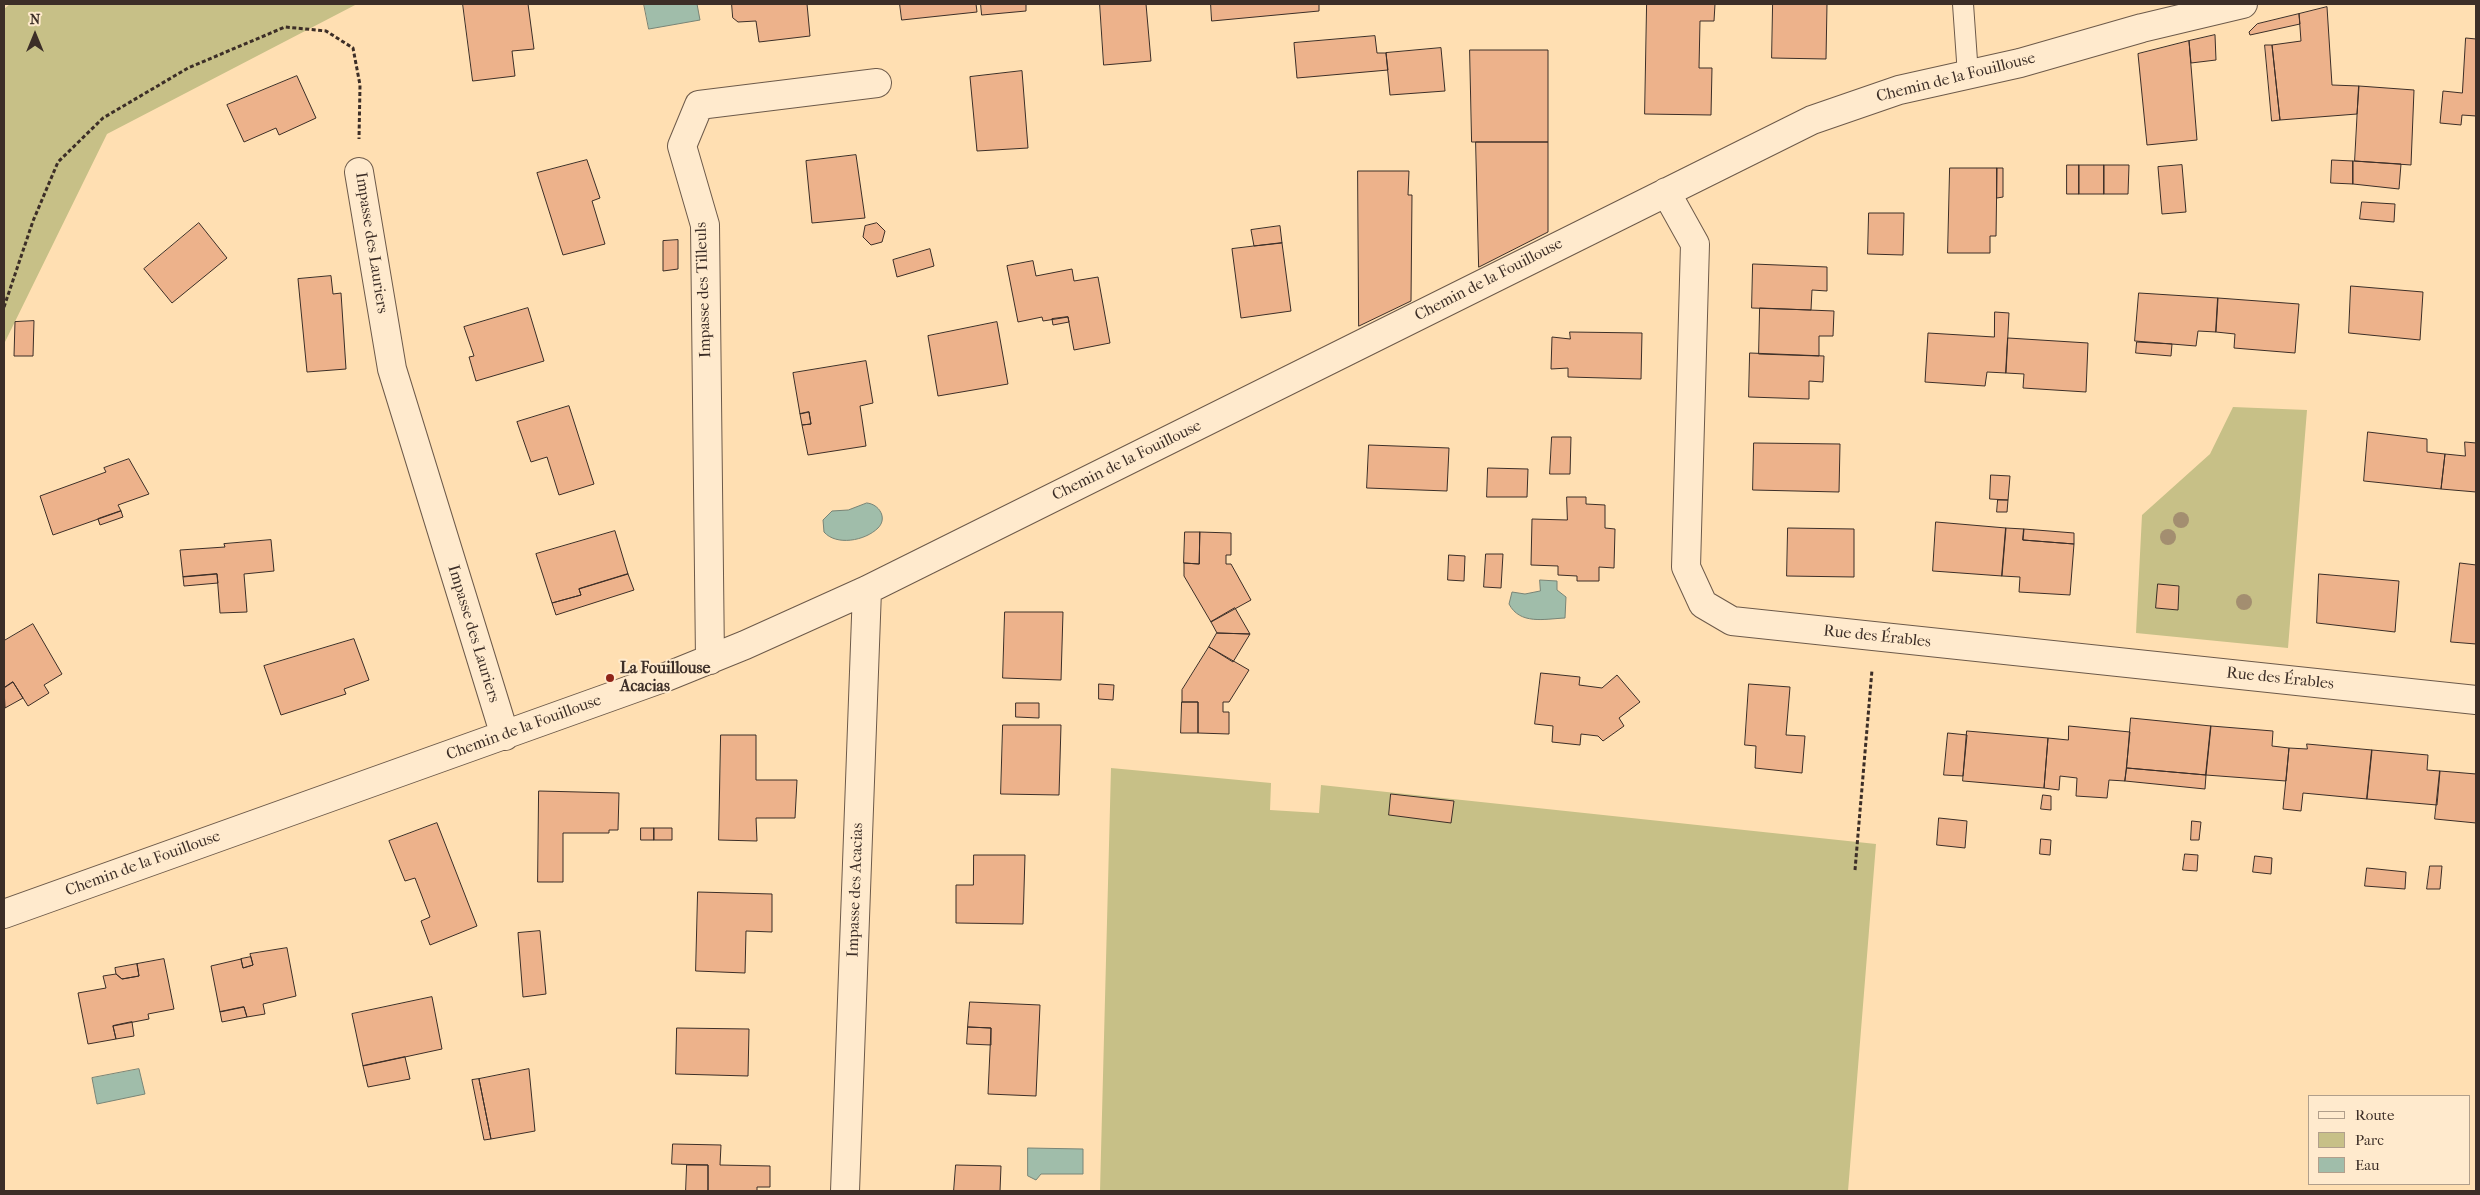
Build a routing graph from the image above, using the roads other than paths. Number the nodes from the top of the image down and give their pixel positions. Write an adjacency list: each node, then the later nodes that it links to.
1 (1963, 4): 3 (lane)
2 (2244, 4): 3 (street, Chemin de la Fouillouse)
3 (1968, 75): 6 (street, Chemin de la Fouillouse)
4 (877, 83): 8 (street, Impasse des Tilleuls)
5 (359, 172): 10 (street, Impasse des Lauriers)
6 (1666, 192): 7 (street, Chemin de la Fouillouse); 9 (street, Rue des Érables)
7 (867, 590): 8 (street, Chemin de la Fouillouse); 12 (street, Impasse des Acacias)
8 (710, 660): 10 (street, Chemin de la Fouillouse)
9 (2476, 700)
10 (505, 736): 11 (street, Chemin de la Fouillouse)
11 (4, 914)
12 (845, 1191)

